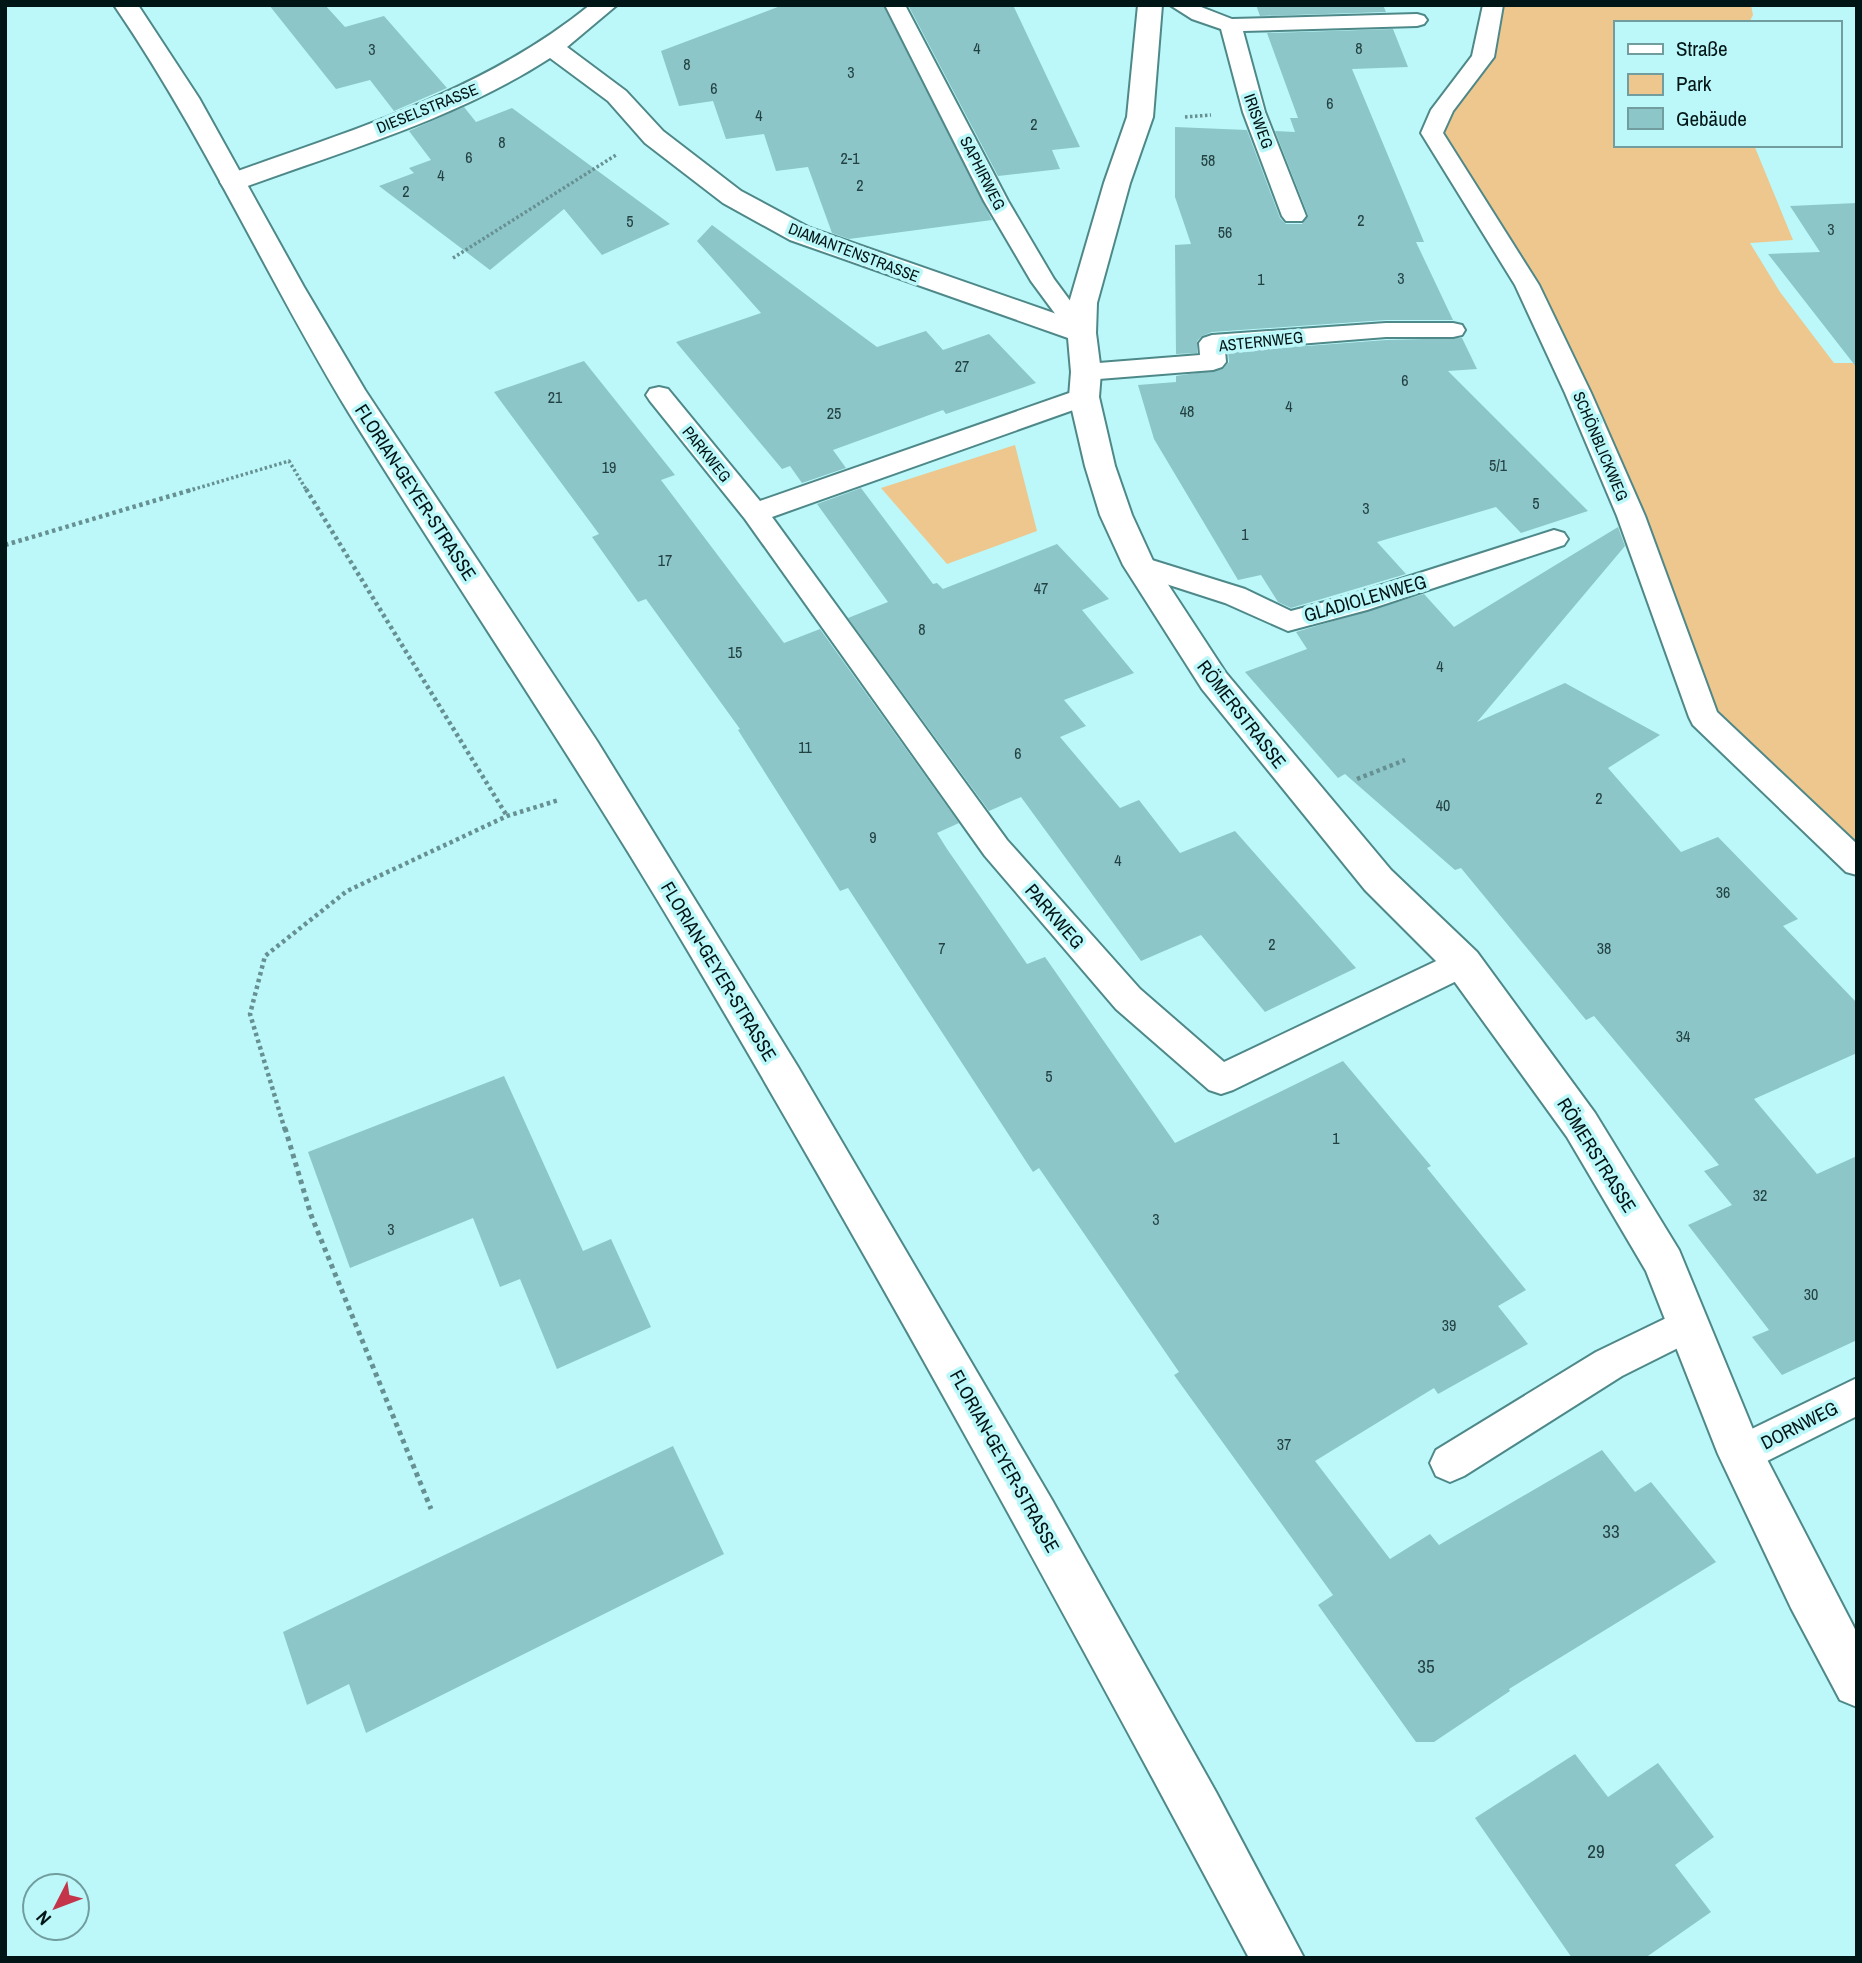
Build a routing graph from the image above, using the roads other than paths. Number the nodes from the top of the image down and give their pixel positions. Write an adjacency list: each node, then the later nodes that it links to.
1 (126, 5): 10 (street, FLORIAN-GEYER-STRASSE)
2 (605, 5): 9 (street, DIESELSTRASSE)
3 (895, 5): 13 (lane, SAPHIRWEG)
4 (1150, 5): 13 (street, RÖMERSTRASSE)
5 (1180, 5): 8 (lane)
6 (1493, 5): 19 (lane, SCHÖNBLICKWEG)
7 (1417, 20): 8 (lane)
8 (1231, 25): 11 (lane, IRISWEG)
9 (552, 48): 10 (street, DIESELSTRASSE); 13 (street, DIAMANTENSTRASSE)
10 (233, 182): 26 (street, FLORIAN-GEYER-STRASSE)
11 (1294, 216)
12 (1454, 330): 14 (lane, ASTERNWEG)
13 (1082, 333): 14 (street, RÖMERSTRASSE)
14 (1085, 384): 16 (lane); 18 (street, RÖMERSTRASSE)
15 (659, 395): 16 (lane, PARKWEG)
16 (755, 513): 20 (lane, PARKWEG)
17 (1554, 539): 18 (lane, GLADIOLENWEG)
18 (1139, 565): 20 (street, RÖMERSTRASSE)
19 (1857, 863)
20 (1463, 963): 21 (street, RÖMERSTRASSE)
21 (1687, 1325): 23 (street, RÖMERSTRASSE); 24 (lane)
22 (1857, 1396): 23 (lane, DORNWEG)
23 (1741, 1454): 25 (street, RÖMERSTRASSE)
24 (1450, 1464)
25 (1857, 1683)
26 (1278, 1958)

